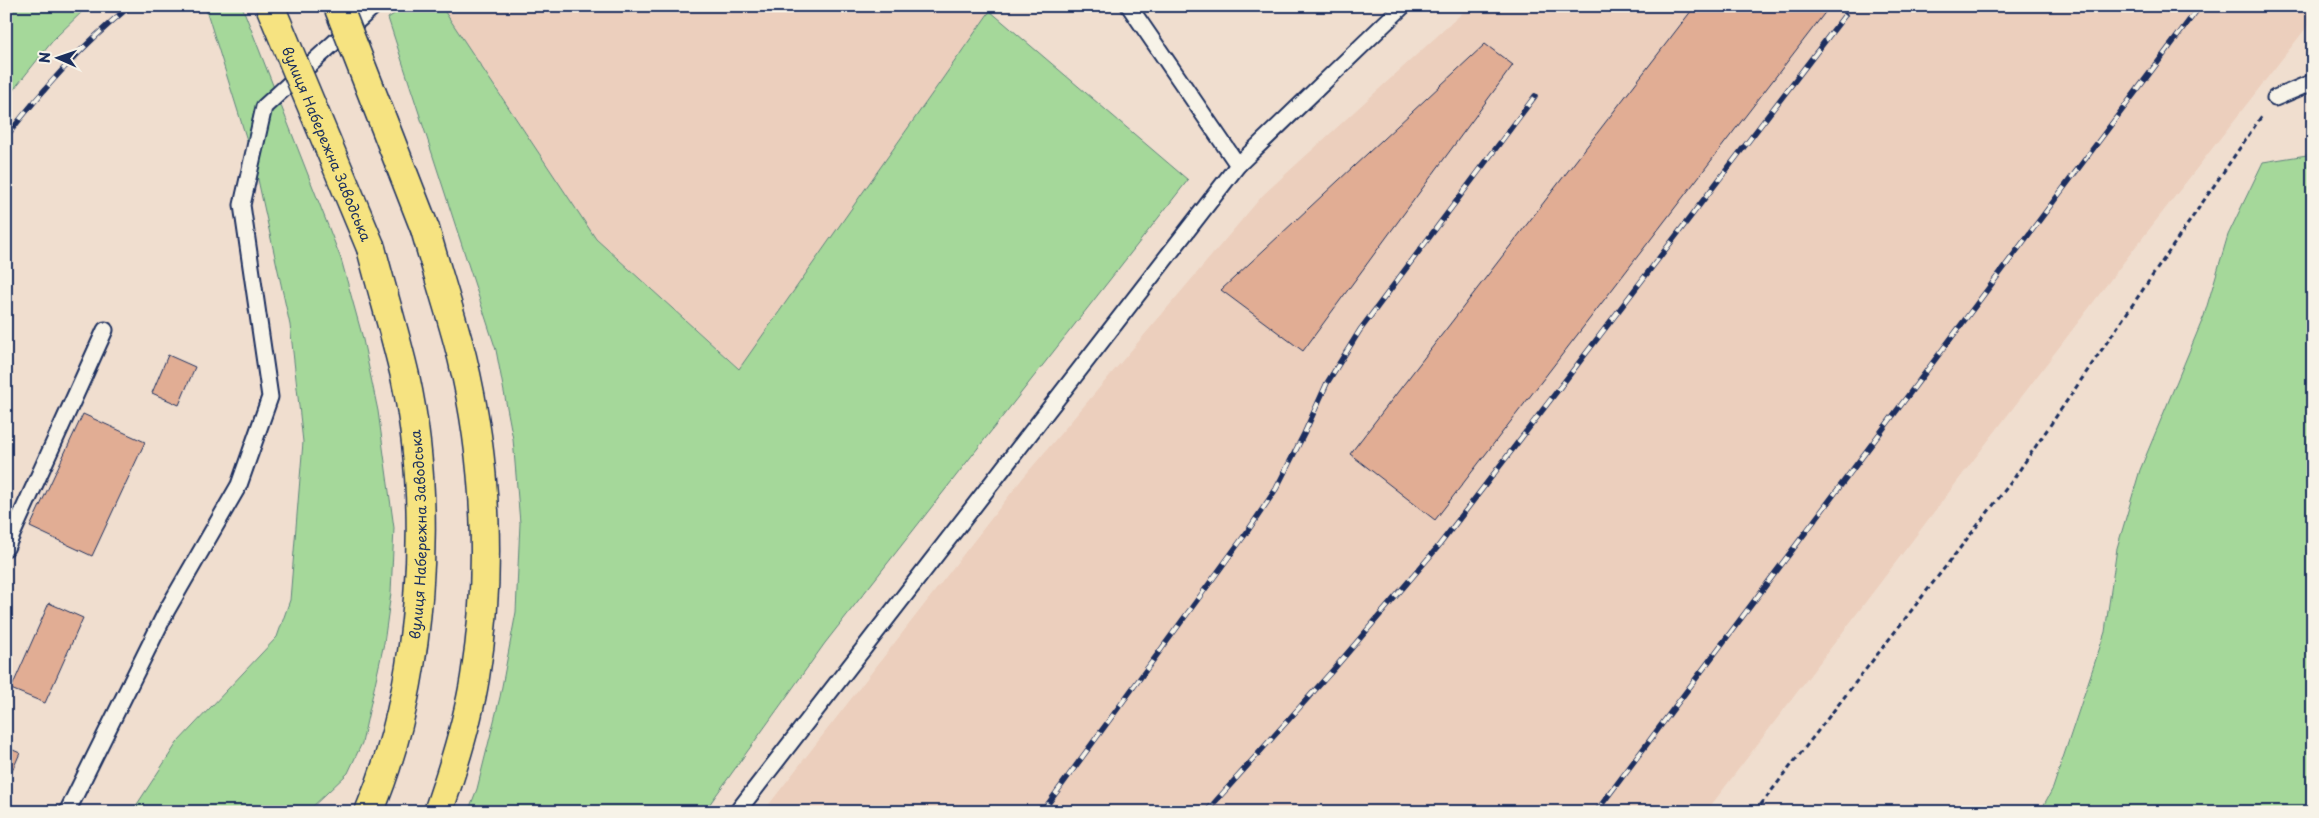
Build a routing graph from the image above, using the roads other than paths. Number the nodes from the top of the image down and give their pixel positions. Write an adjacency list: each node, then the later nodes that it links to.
1 (270, 6): 11 (main road, вулиця Набережна Заводська, bridge)
2 (338, 6): 13 (main road, bridge)
3 (374, 6): 12 (lane)
4 (1129, 6): 8 (lane)
5 (1404, 6): 8 (lane)
6 (2313, 82): 7 (lane)
7 (2274, 98)
8 (1238, 165): 14 (lane)
9 (106, 330): 10 (lane)
10 (6, 548)
11 (366, 807)
12 (67, 812)
13 (438, 812)
14 (737, 812)

